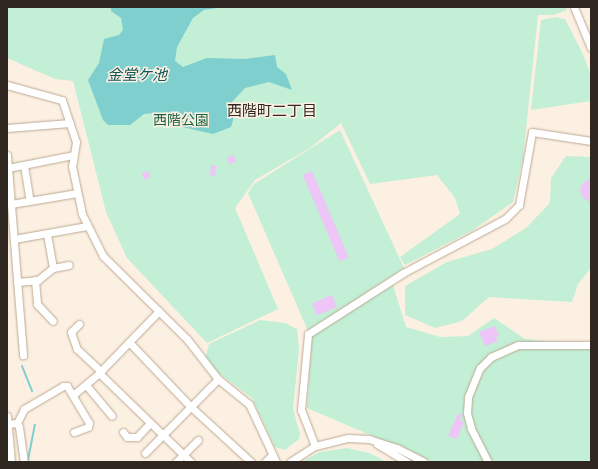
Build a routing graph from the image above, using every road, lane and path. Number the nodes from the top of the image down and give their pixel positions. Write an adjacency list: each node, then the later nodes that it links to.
1 (574, 7): 2 (street)
2 (591, 48)
3 (7, 86): 4 (street)
4 (70, 123): 5 (street); 8 (street)
5 (7, 128)
6 (591, 141): 42 (street)
7 (7, 155): 10 (street)
8 (73, 155): 9 (street); 11 (street)
9 (24, 165): 10 (street); 12 (street)
10 (8, 168): 13 (street)
11 (77, 192): 12 (street); 14 (street)
12 (30, 201): 13 (street)
13 (11, 204): 16 (street)
14 (87, 226): 15 (street); 21 (street)
15 (47, 234): 16 (street); 18 (street)
16 (14, 239): 20 (street)
17 (69, 265): 18 (street)
18 (53, 268): 19 (street)
19 (35, 280): 20 (street); 22 (street)
20 (17, 282): 26 (street)
21 (159, 311): 24 (street); 28 (street)
22 (53, 322)
23 (79, 324): 27 (street)
24 (129, 342): 27 (street); 31 (street)
25 (591, 345): 46 (street)
26 (23, 355)
27 (100, 372): 29 (street); 35 (street)
28 (218, 378): 31 (street); 45 (street)
29 (86, 385): 30 (street); 33 (street)
30 (73, 395): 34 (street); 37 (street)
31 (190, 406): 39 (street); 51 (street)
32 (7, 416): 36 (street)
33 (112, 416)
34 (17, 423): 36 (street); 48 (street)
35 (150, 423): 38 (street); 39 (street)
36 (8, 424): 47 (street)
37 (74, 432)
38 (123, 432)
39 (162, 435): 43 (street); 44 (street)
40 (369, 439): 42 (street); 55 (street); 56 (street)
41 (198, 440): 44 (street)
42 (315, 446): 54 (street)
43 (145, 453)
44 (183, 455): 49 (street); 50 (street)
45 (272, 455): 52 (street); 53 (street)
46 (485, 461)
47 (11, 462)
48 (24, 462)
49 (176, 462)
50 (191, 462)
51 (251, 462)
52 (265, 462)
53 (276, 462)
54 (290, 462)
55 (407, 462)
56 (424, 462)

